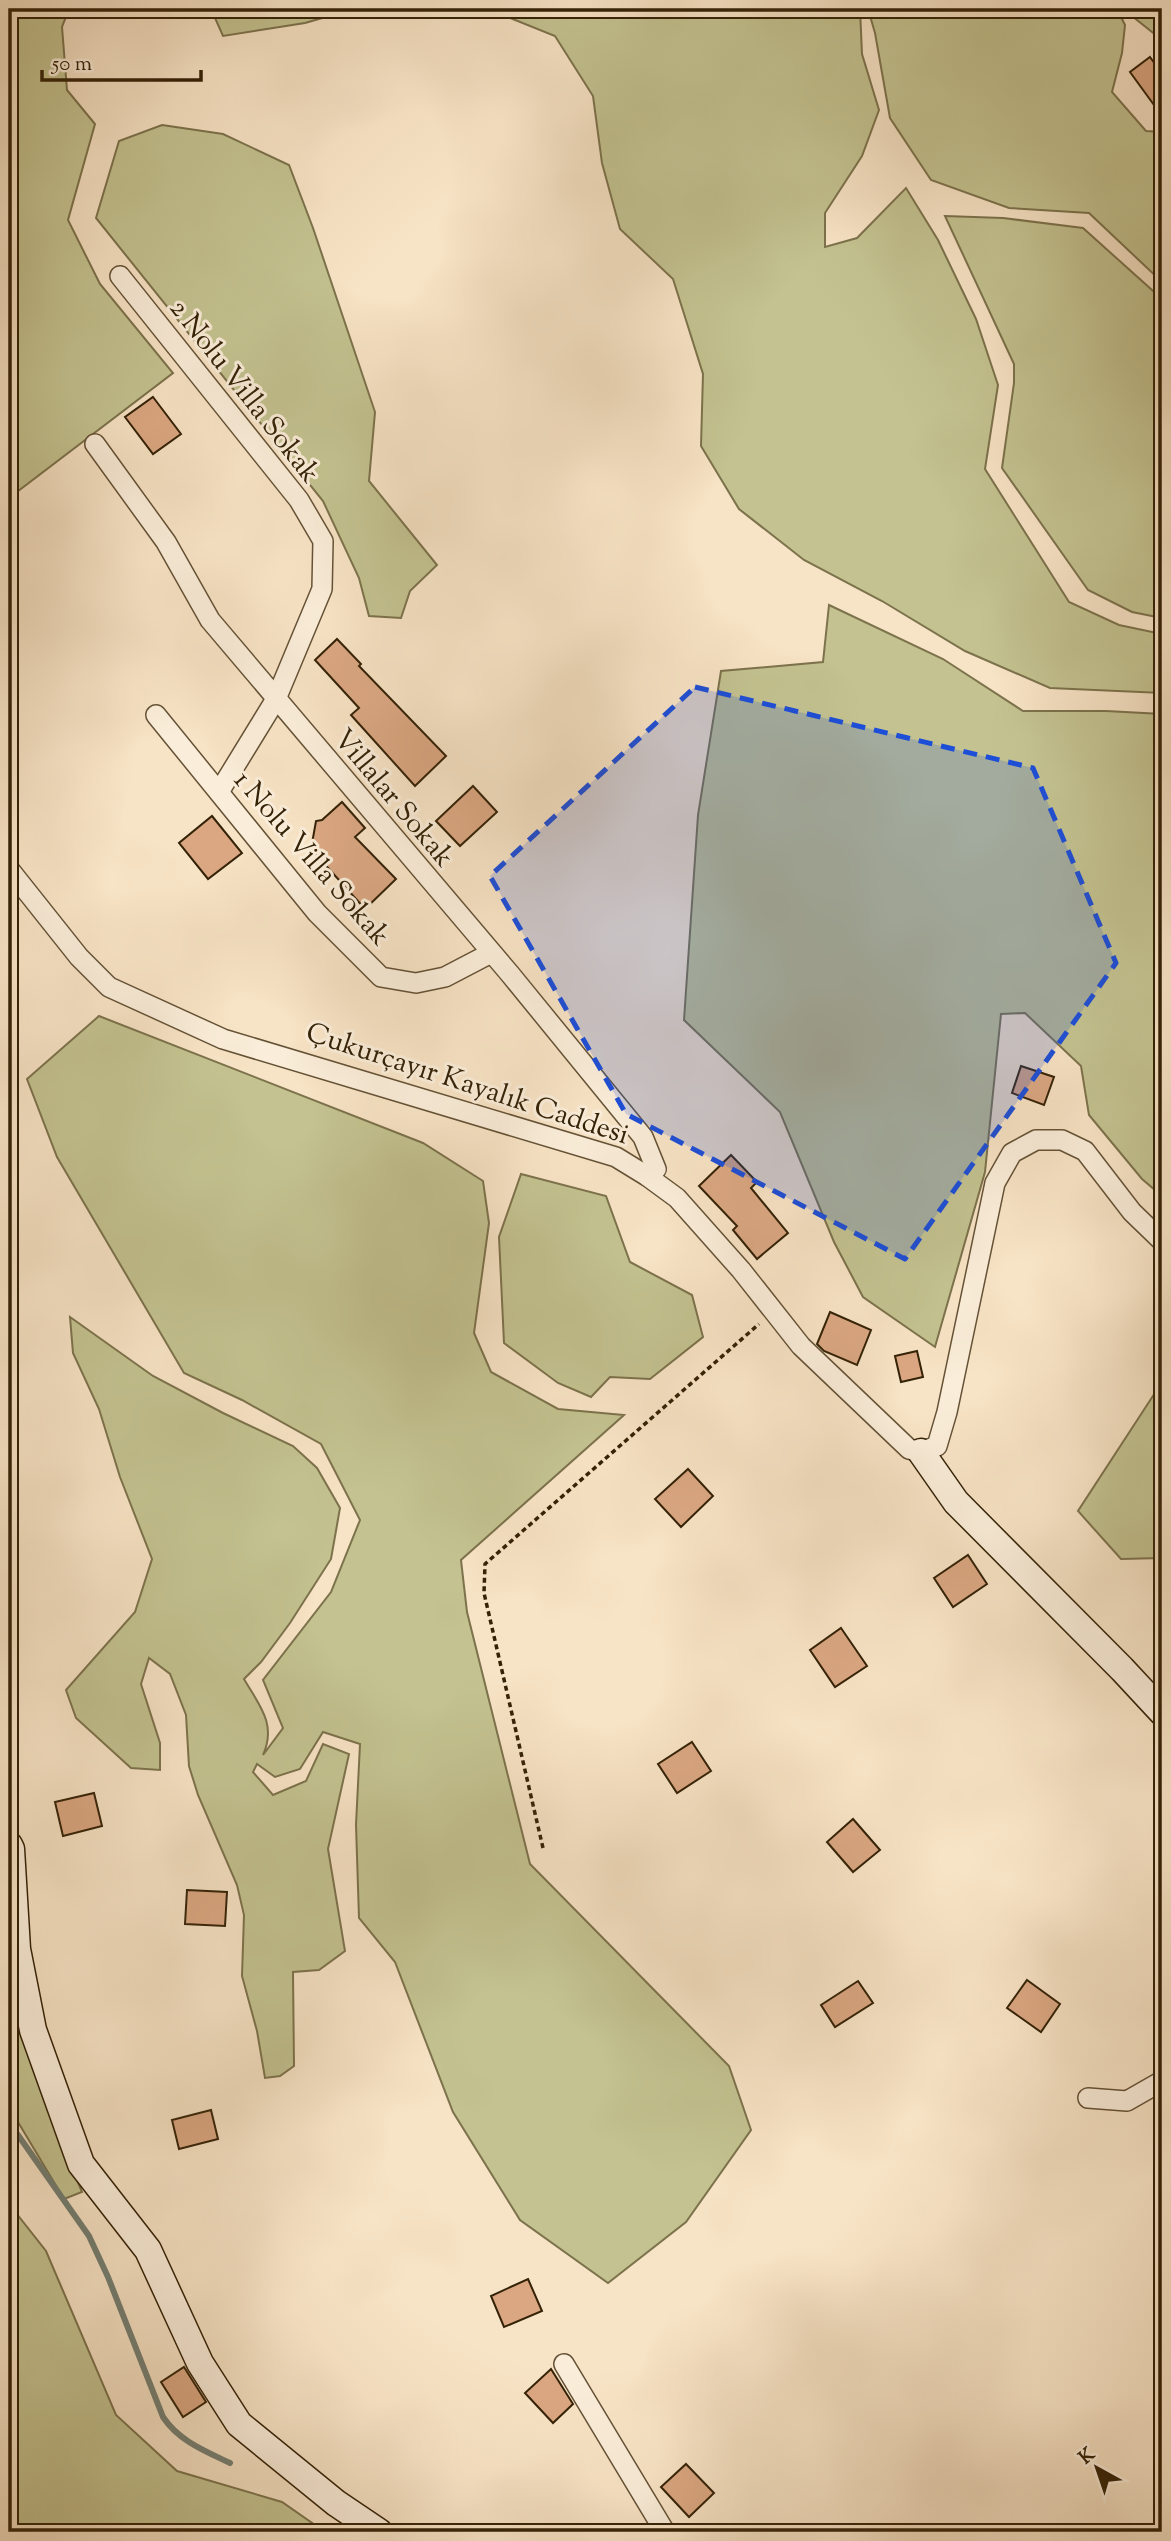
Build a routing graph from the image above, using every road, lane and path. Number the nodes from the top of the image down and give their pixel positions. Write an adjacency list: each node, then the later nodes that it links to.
1 (120, 276): 3 (street, 2 Nolu Villa Sokak)
2 (96, 444): 3 (street, Villalar Sokak)
3 (276, 699): 5 (street); 7 (street, Villalar Sokak)
4 (156, 715): 5 (street, 1 Nolu Villa Sokak)
5 (219, 792): 7 (street, 1 Nolu Villa Sokak)
6 (9, 869): 8 (street, Çukurçayır Kayalık Caddesi)
7 (491, 953): 8 (street, Villalar Sokak)
8 (647, 1176): 10 (street, Çukurçayır Kayalık Caddesi)
9 (1162, 1241): 11 (street)
10 (773, 1311): 11 (street, Çukurçayır Kayalık Caddesi); 14 (path)
11 (920, 1452): 12 (street, Çukurçayır Kayalık Caddesi)
12 (1162, 1712)
13 (9, 1845): 15 (street)
14 (543, 1848)
15 (12, 1926): 19 (street)
16 (1162, 2081): 17 (street)
17 (1088, 2098)
18 (564, 2364): 20 (street)
19 (379, 2532)
20 (665, 2532)

